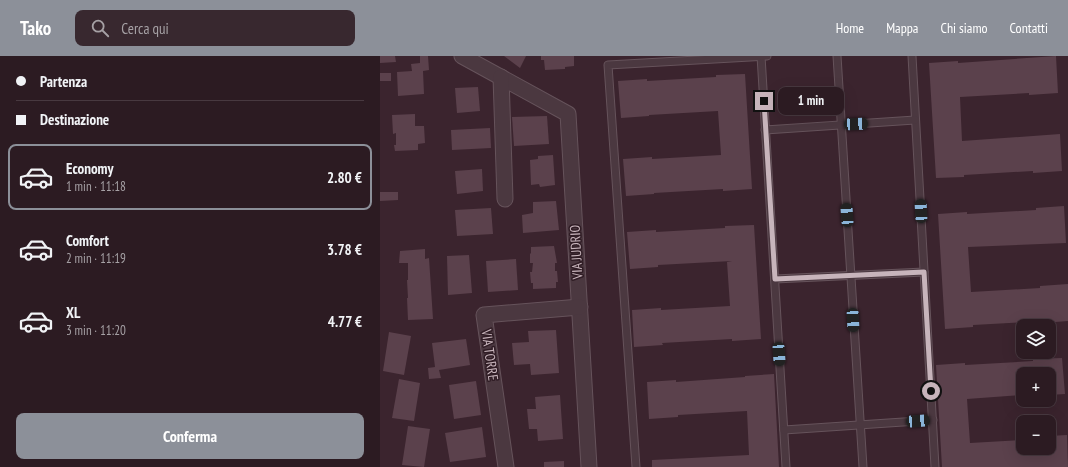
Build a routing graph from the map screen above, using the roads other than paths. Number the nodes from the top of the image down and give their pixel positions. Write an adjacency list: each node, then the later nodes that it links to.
1 (462, 56): 6 (street, VIA JUDRIO)
2 (761, 56): 3 (lane); 9 (lane); 20 (lane)
3 (767, 56)
4 (837, 56): 8 (lane)
5 (912, 56): 7 (lane)
6 (501, 77): 10 (street); 14 (street, VIA JUDRIO)
7 (915, 120): 8 (lane); 11 (lane)
8 (841, 125): 9 (lane); 12 (lane)
9 (766, 130): 13 (lane)
10 (505, 199)
11 (924, 272): 12 (lane); 15 (lane)
12 (850, 275): 13 (lane); 16 (lane)
13 (775, 279): 17 (lane)
14 (580, 308): 18 (street, VIA TORRE); 19 (street, VIA JUDRIO)
15 (933, 420): 16 (lane); 23 (lane)
16 (860, 425): 17 (lane); 22 (lane)
17 (784, 430): 21 (lane)
18 (506, 467)
19 (589, 467)
20 (636, 467)
21 (786, 467)
22 (863, 467)
23 (935, 467)

